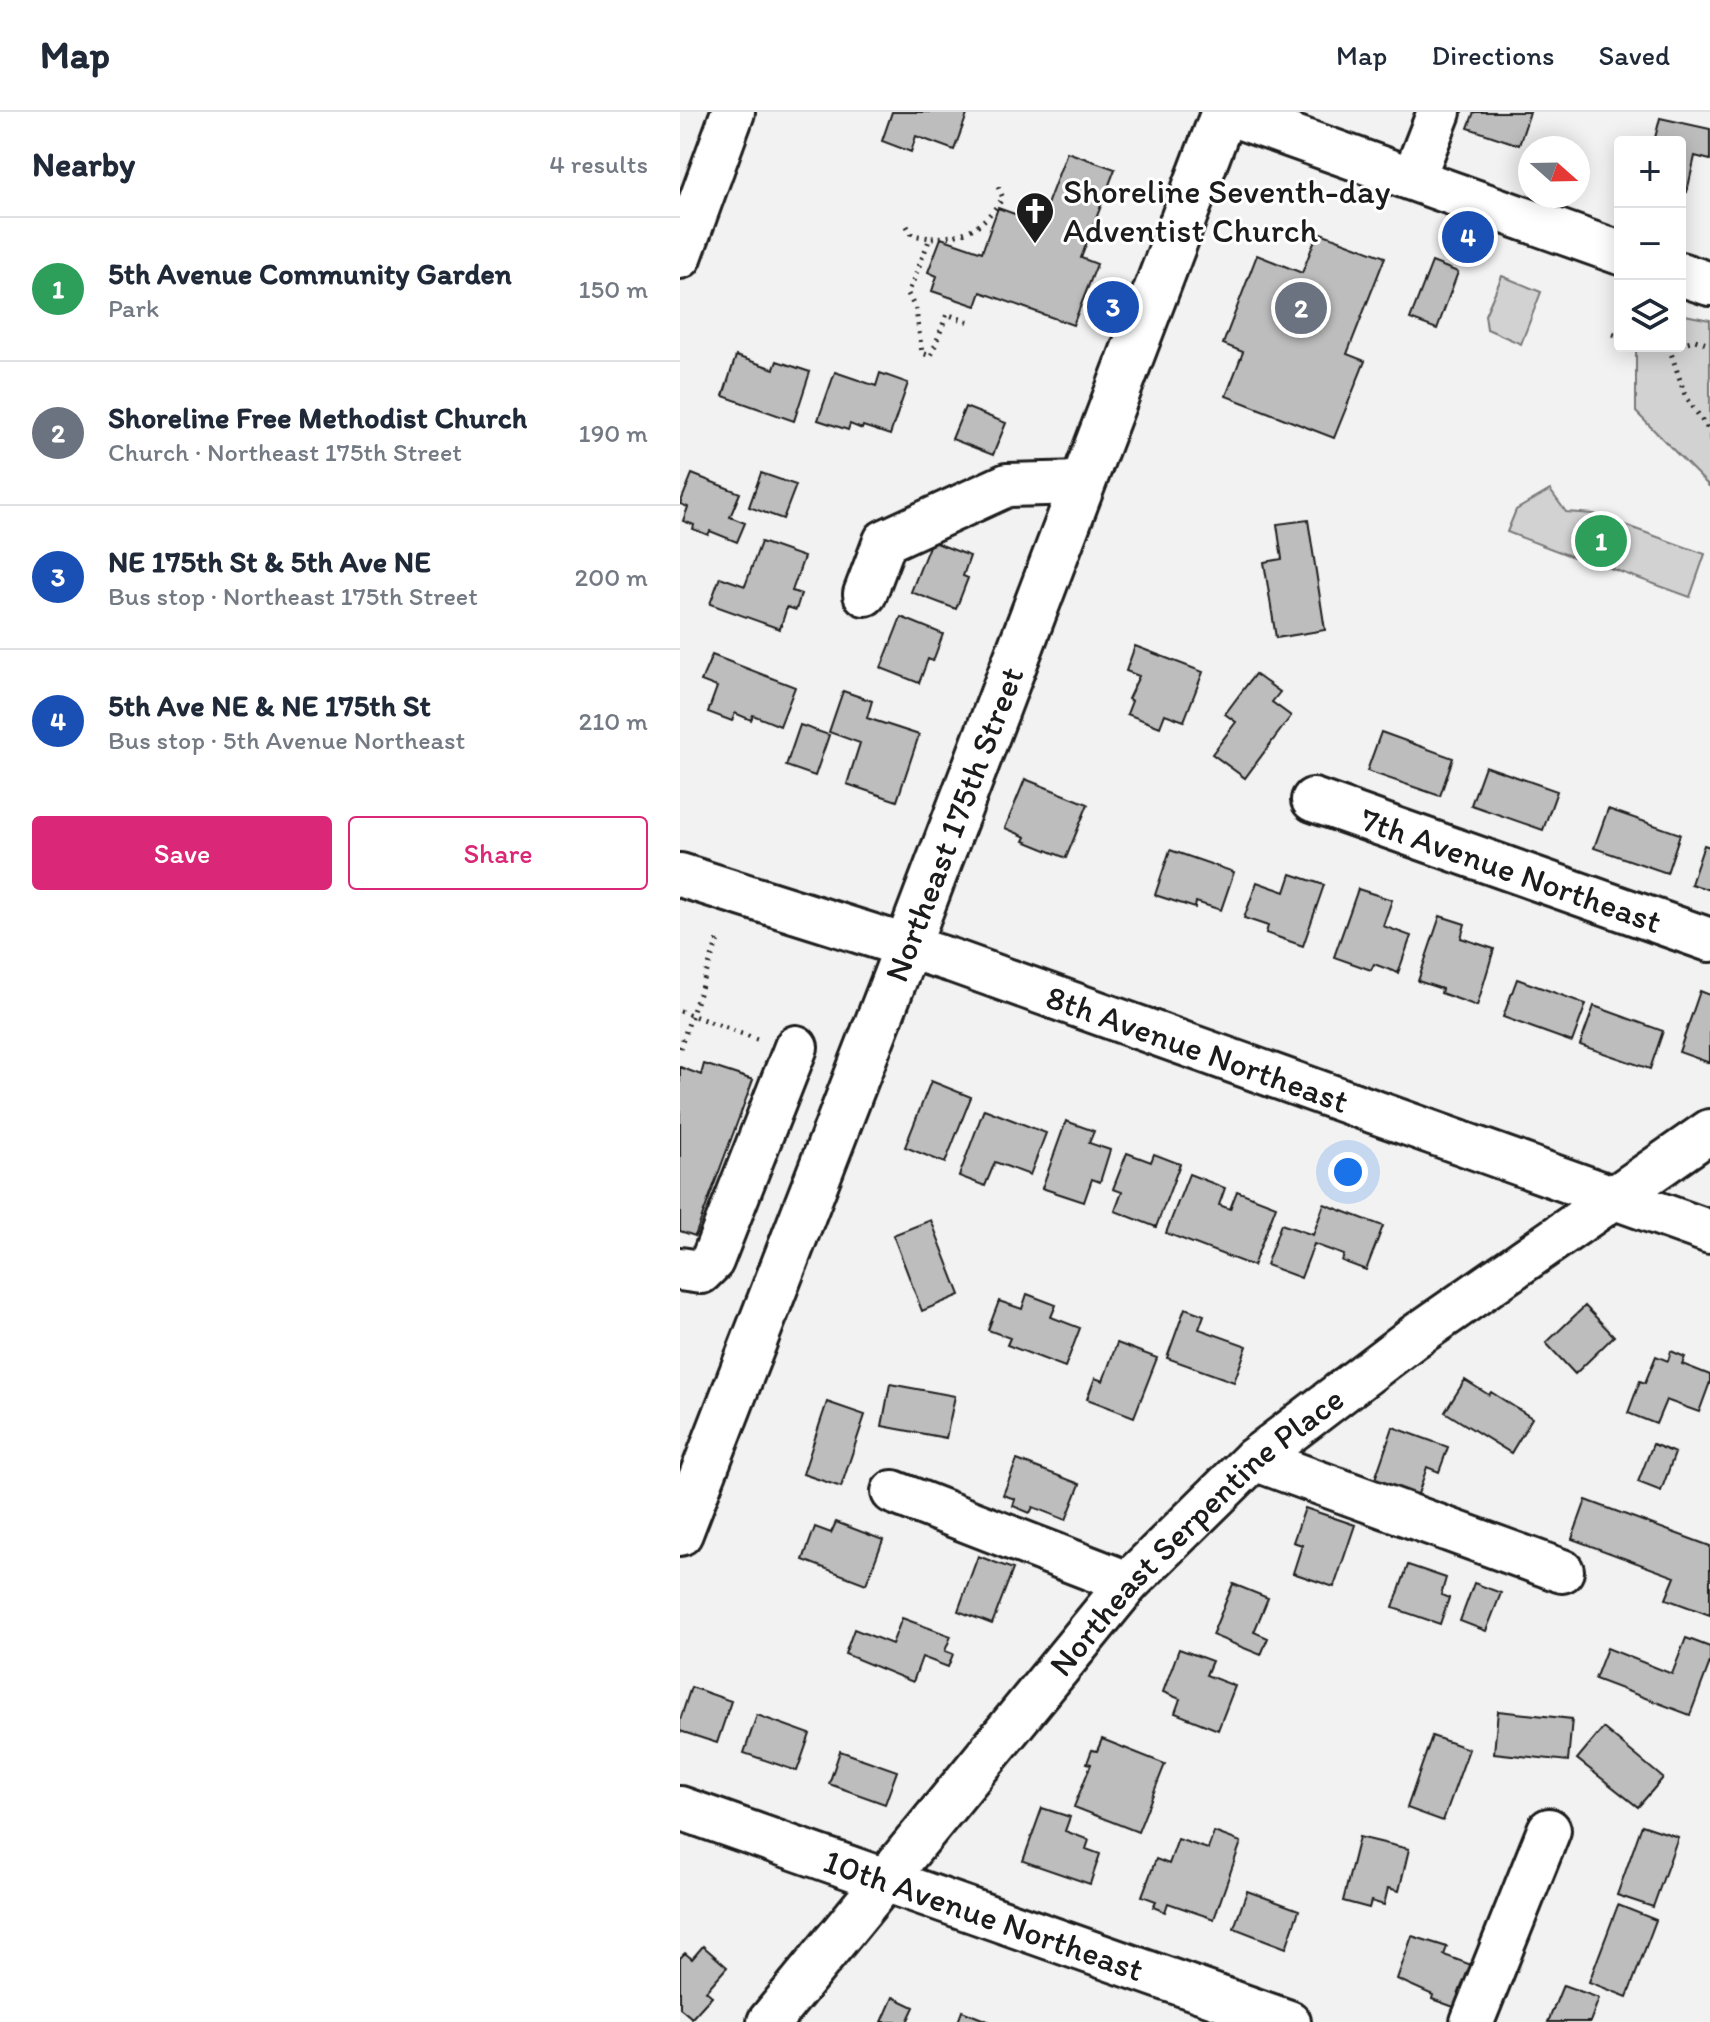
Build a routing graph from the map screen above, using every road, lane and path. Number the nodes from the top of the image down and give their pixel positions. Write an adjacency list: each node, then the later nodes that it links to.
1 (733, 112): 9 (street)
2 (1224, 112): 4 (street); 17 (main road, Northeast 175th Street)
3 (1439, 112): 4 (street)
4 (1413, 179): 8 (street)
5 (996, 182): 7 (path)
6 (907, 226): 7 (path)
7 (930, 238): 12 (path)
8 (1614, 251)
9 (680, 257)
10 (1686, 276): 11 (street)
11 (1710, 284)
12 (968, 322)
13 (1686, 342): 14 (path)
14 (1710, 345)
15 (1670, 352): 16 (path)
16 (1710, 432)
17 (1083, 483): 18 (street); 23 (main road, Northeast 175th Street)
18 (865, 594)
19 (1313, 800): 22 (street, 7th Avenue Northeast)
20 (680, 875): 23 (street, 8th Avenue Northeast)
21 (718, 940): 25 (path)
22 (1710, 940)
23 (907, 946): 29 (street, 8th Avenue Northeast); 34 (main road, Northeast 175th Street)
24 (680, 1011): 25 (path)
25 (691, 1016): 26 (path); 27 (path)
26 (680, 1048)
27 (794, 1050): 31 (street)
28 (1710, 1131): 29 (street, Northeast Serpentine Place)
29 (1612, 1198): 30 (street, 8th Avenue Northeast); 32 (street, Northeast Serpentine Place)
30 (1710, 1232)
31 (680, 1269)
32 (1254, 1459): 35 (street); 36 (street, Northeast Serpentine Place)
33 (893, 1492): 36 (street)
34 (680, 1533)
35 (1562, 1571)
36 (1128, 1583): 39 (street, Northeast Serpentine Place)
37 (680, 1808): 39 (street, 10th Avenue Northeast)
38 (1549, 1830): 42 (street)
39 (884, 1878): 40 (street, Northeast Serpentine Place); 41 (street, 10th Avenue Northeast)
40 (769, 2022)
41 (1289, 2022)
42 (1472, 2022)

